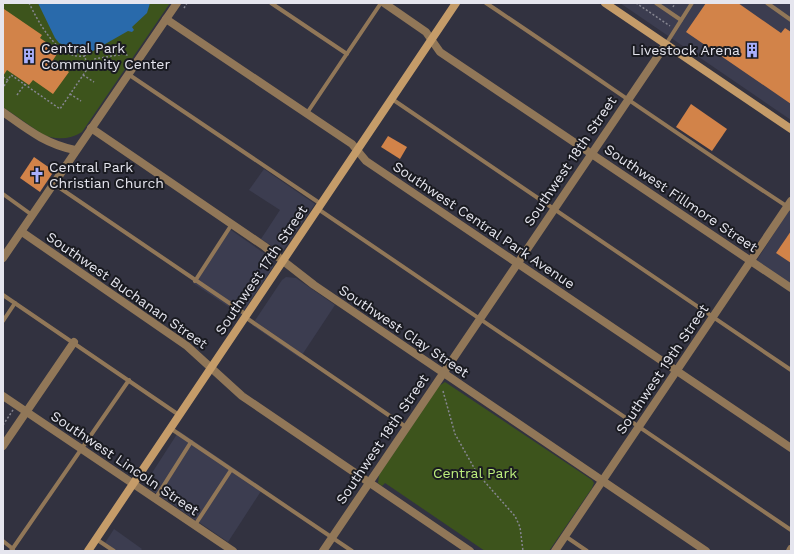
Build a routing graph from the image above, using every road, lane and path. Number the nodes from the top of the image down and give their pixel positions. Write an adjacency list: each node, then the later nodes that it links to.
1 (29, 3): 24 (path)
2 (177, 3): 14 (street)
3 (271, 3): 23 (lane)
4 (382, 3): 18 (street, Southwest Fillmore Street); 23 (lane)
5 (456, 3): 18 (main road, Southwest 17th Street)
6 (486, 3): 36 (lane)
7 (606, 3): 19 (main road)
8 (636, 3): 17 (path)
9 (656, 3): 15 (lane)
10 (675, 3): 13 (path)
11 (692, 3): 15 (lane)
12 (767, 3): 16 (lane)
13 (672, 7)
14 (166, 19): 27 (street); 40 (street, Southwest Central Park Avenue)
15 (680, 20): 19 (lane)
16 (791, 20)
17 (670, 26)
18 (431, 40): 37 (main road, Southwest 17th Street); 45 (street, Southwest Fillmore Street)
19 (666, 44): 36 (street, Southwest 18th Street); 42 (main road)
20 (88, 46): 21 (path)
21 (84, 47): 22 (path); 24 (path)
22 (79, 48)
23 (347, 54): 40 (lane)
24 (85, 56): 26 (path)
25 (129, 56): 26 (path)
26 (87, 69): 28 (path)
27 (128, 74): 41 (street); 49 (lane)
28 (83, 75): 31 (path); 34 (path)
29 (3, 77): 30 (path)
30 (8, 80): 32 (path); 33 (path)
31 (94, 82)
32 (25, 84): 34 (path); 35 (path)
33 (4, 86)
34 (70, 94): 38 (path)
35 (17, 95)
36 (628, 98): 45 (street, Southwest 18th Street); 48 (lane)
37 (392, 99): 44 (main road, Southwest 17th Street); 50 (lane)
38 (81, 101)
39 (3, 112): 43 (street)
40 (307, 113): 44 (street, Southwest Central Park Avenue)
41 (91, 128): 43 (street); 52 (street, Southwest Clay Street)
42 (791, 129)
43 (75, 150): 46 (street)
44 (357, 151): 49 (main road, Southwest 17th Street); 57 (street, Southwest Central Park Avenue)
45 (590, 153): 50 (street, Southwest 18th Street); 55 (street, Southwest Fillmore Street)
46 (54, 184): 51 (street); 58 (lane)
47 (3, 194): 51 (lane)
48 (790, 205): 55 (street, Southwest 19th Street)
49 (319, 207): 56 (main road, Southwest 17th Street); 64 (lane)
50 (554, 208): 57 (street, Southwest 18th Street); 63 (lane)
51 (33, 215): 53 (street)
52 (232, 224): 56 (street, Southwest Clay Street); 58 (lane)
53 (22, 232): 54 (street); 67 (street, Southwest Buchanan Street)
54 (3, 258)
55 (751, 261): 59 (street, Southwest Fillmore Street); 63 (street, Southwest 19th Street)
56 (283, 262): 62 (main road, Southwest 17th Street); 70 (street, Southwest Clay Street)
57 (517, 263): 64 (street, Southwest 18th Street); 69 (street, Southwest Central Park Avenue)
58 (196, 281): 62 (lane)
59 (791, 288)
60 (3, 295): 61 (lane)
61 (15, 303): 65 (lane); 66 (lane)
62 (246, 316): 67 (main road, Southwest 17th Street); 77 (lane)
63 (713, 317): 68 (lane); 69 (street, Southwest 19th Street)
64 (480, 318): 70 (street, Southwest 18th Street); 76 (lane)
65 (3, 321)
66 (74, 342): 71 (lane); 74 (street)
67 (211, 368): 75 (main road, Southwest 17th Street); 85 (street, Southwest Buchanan Street)
68 (791, 370)
69 (676, 371): 76 (street, Southwest 19th Street); 81 (street, Southwest Central Park Avenue)
70 (443, 373): 77 (street, Southwest 18th Street); 84 (street, Southwest Clay Street)
71 (129, 380): 75 (lane); 82 (lane)
72 (443, 391): 101 (path)
73 (3, 396): 74 (street, Southwest Lincoln Street)
74 (26, 412): 80 (street); 82 (street, Southwest Lincoln Street)
75 (179, 416): 78 (main road, Southwest 17th Street)
76 (639, 426): 84 (street, Southwest 19th Street); 89 (lane)
77 (406, 427): 85 (street, Southwest 18th Street)
78 (170, 428): 79 (lane); 86 (main road, Southwest 17th Street)
79 (191, 442): 83 (lane); 87 (lane)
80 (3, 446)
81 (791, 448)
82 (81, 449): 86 (street, Southwest Lincoln Street); 94 (lane)
83 (232, 470): 88 (lane); 91 (lane)
84 (602, 481): 90 (street, Southwest 19th Street); 104 (street, Southwest Clay Street)
85 (369, 482): 91 (street, Southwest 18th Street); 100 (street, Southwest Buchanan Street)
86 (133, 484): 87 (street, Southwest Lincoln Street); 92 (main road, Southwest 17th Street)
87 (155, 499): 88 (street, Southwest Lincoln Street)
88 (195, 525): 97 (street, Southwest Lincoln Street)
89 (791, 530)
90 (565, 536): 102 (street, Southwest 19th Street); 103 (lane)
91 (332, 538): 98 (street, Southwest 18th Street); 99 (lane)
92 (96, 539): 95 (main road, Southwest 17th Street); 96 (lane)
93 (3, 541): 94 (lane)
94 (12, 550)
95 (88, 551)
96 (114, 551)
97 (233, 551)
98 (322, 551)
99 (352, 551)
100 (470, 551)
101 (523, 551)
102 (555, 551)
103 (587, 551)
104 (706, 551)

